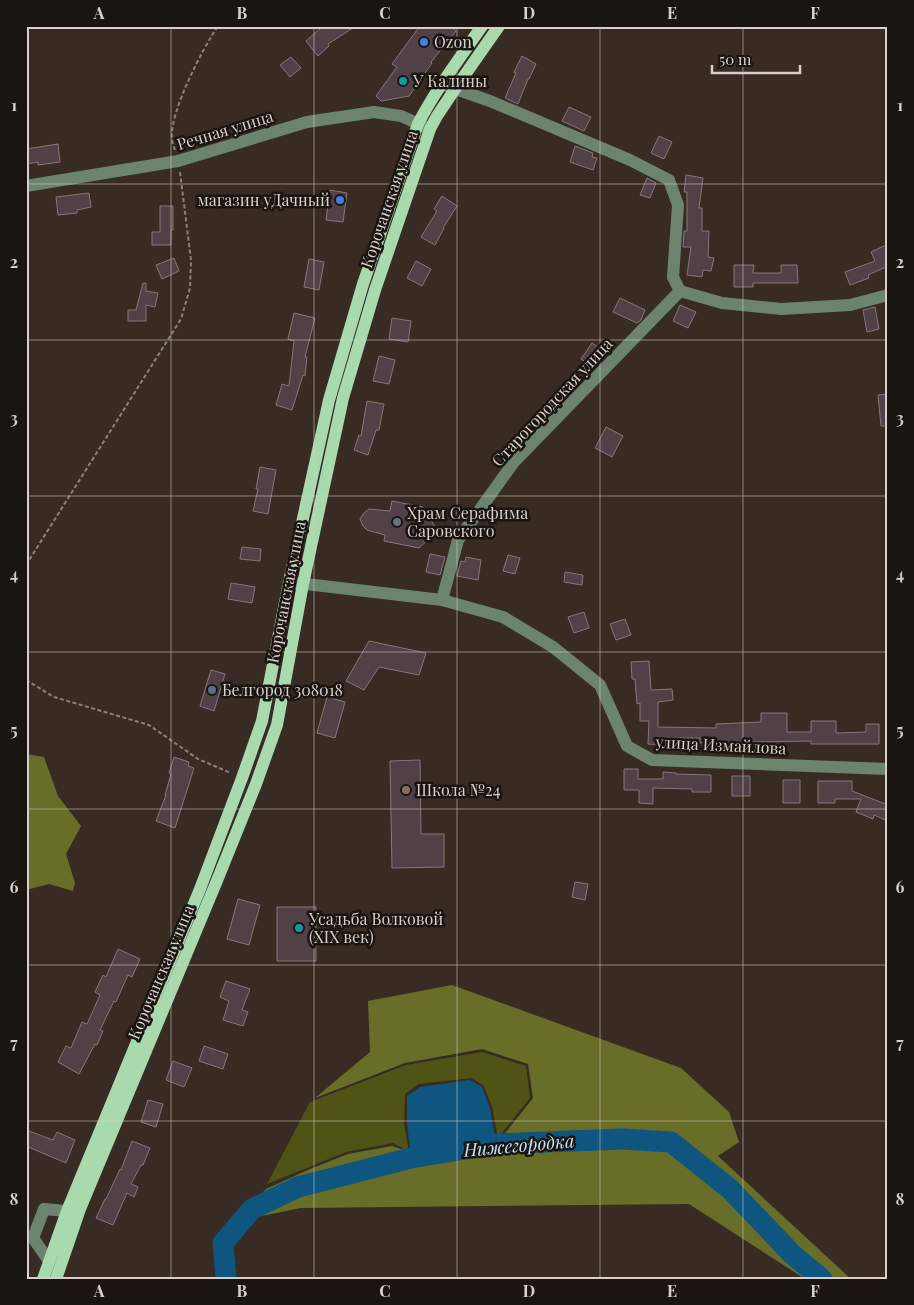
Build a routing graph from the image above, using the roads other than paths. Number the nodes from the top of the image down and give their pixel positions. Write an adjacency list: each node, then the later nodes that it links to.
1 (482, 26): 3 (main road, Корочанская улица)
2 (499, 26): 4 (main road, Корочанская улица)
3 (442, 84): 4 (street); 5 (main road, Корочанская улица)
4 (455, 89): 5 (main road, Корочанская улица); 7 (street)
5 (424, 126): 6 (street, Речная улица); 9 (main road, Корочанская улица); 10 (main road, Корочанская улица)
6 (26, 186)
7 (680, 292): 8 (street); 11 (street, Старогородская улица)
8 (888, 295)
9 (289, 582): 10 (street, улица Измайлова); 13 (main road, Корочанская улица)
10 (303, 584): 11 (street, улица Измайлова); 15 (main road, Корочанская улица)
11 (442, 600): 12 (street, улица Измайлова)
12 (888, 769)
13 (67, 1211): 14 (main road, Корочанская улица); 14 (street)
14 (49, 1261): 15 (main road, Корочанская улица)
15 (50, 1277)

